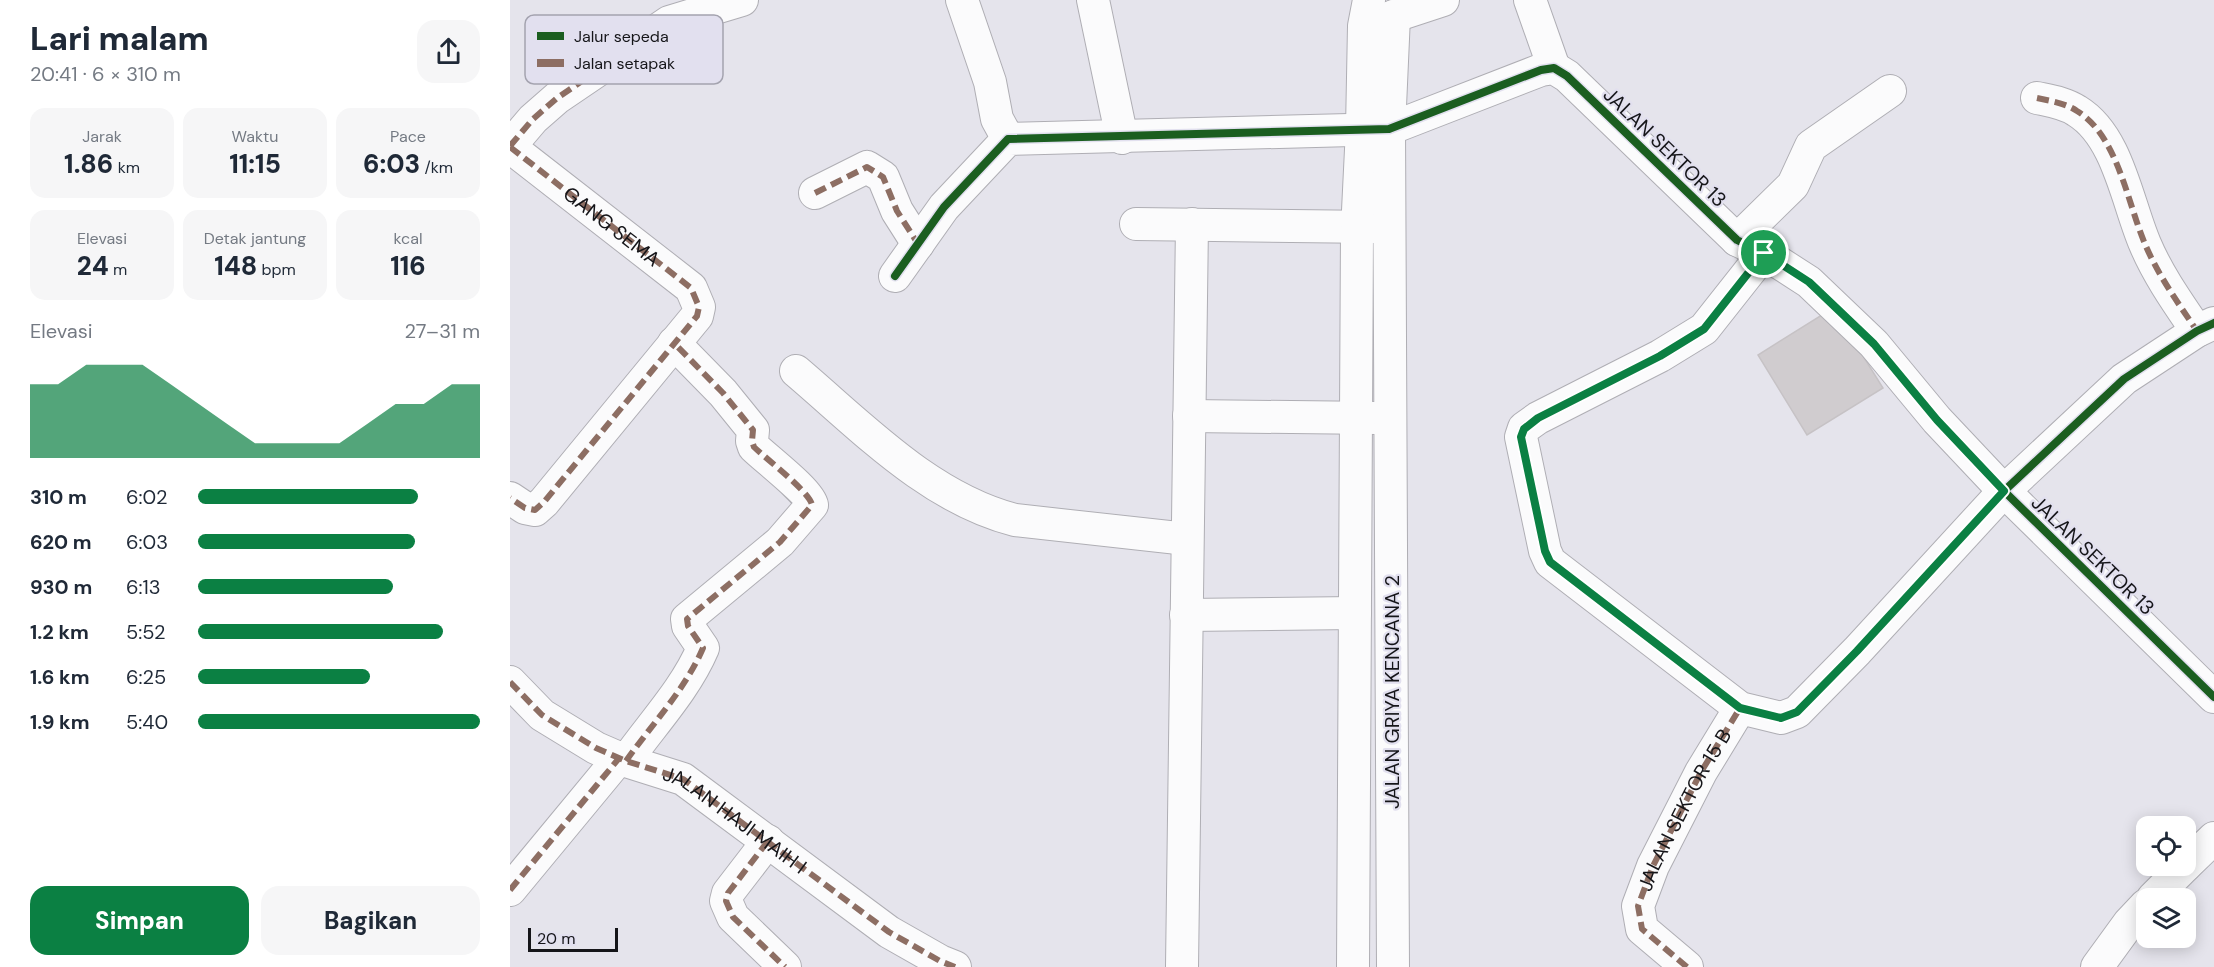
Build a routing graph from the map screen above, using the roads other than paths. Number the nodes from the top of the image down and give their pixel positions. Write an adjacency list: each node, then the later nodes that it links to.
1 (742, 0): 6 (street)
2 (962, 0): 14 (street)
3 (1092, 0): 13 (street)
4 (1443, 0): 7 (street, JALAN GRIYA KENCANA 2)
5 (1530, 0): 8 (street)
6 (663, 11)
7 (1376, 14): 12 (street, JALAN GRIYA KENCANA 2)
8 (1554, 68): 12 (street); 21 (street, JALAN SEKTOR 13)
9 (574, 84): 15 (street)
10 (1890, 91): 21 (street)
11 (2037, 98): 25 (street)
12 (1375, 129): 13 (street); 19 (street, JALAN GRIYA KENCANA 2); 20 (street, JALAN GRIYA KENCANA 2)
13 (1122, 138): 14 (street)
14 (1008, 139): 22 (street)
15 (510, 147): 26 (street, GANG SEMA)
16 (815, 193): 22 (street)
17 (1136, 224): 18 (street)
18 (1192, 224): 19 (street); 28 (street)
19 (1357, 225): 20 (street); 30 (street, JALAN GRIYA KENCANA 2)
20 (1390, 227): 29 (street, JALAN GRIYA KENCANA 2)
21 (1737, 240): 23 (street, JALAN SEKTOR 13)
22 (918, 244): 24 (street)
23 (1764, 253): 31 (street, JALAN SEKTOR 13); 38 (street)
24 (895, 276)
25 (2205, 327): 31 (street)
26 (674, 344): 32 (street); 39 (street)
27 (796, 371): 33 (street)
28 (1189, 416): 30 (street); 33 (street)
29 (1392, 417): 30 (street); 51 (street, JALAN GRIYA KENCANA 2)
30 (1357, 418): 34 (street, JALAN GRIYA KENCANA 2)
31 (2004, 491): 37 (street, JALAN SEKTOR 13); 38 (street)
32 (510, 498)
33 (1187, 539): 35 (street)
34 (1355, 613): 35 (street, JALAN GRIYA KENCANA 2); 50 (street, JALAN GRIYA KENCANA 2)
35 (1186, 615): 49 (street)
36 (510, 682): 39 (street, JALAN HAJI MAIH I)
37 (2214, 697)
38 (1740, 708): 52 (street, JALAN SEKTOR 15 B)
39 (623, 759): 41 (street, JALAN HAJI MAIH I); 45 (street)
40 (2214, 838): 42 (street)
41 (768, 841): 47 (street); 48 (street, JALAN HAJI MAIH I)
42 (2196, 855)
43 (2174, 876): 44 (street)
44 (2163, 888)
45 (510, 890)
46 (2136, 916): 53 (street)
47 (785, 967)
48 (955, 967)
49 (1182, 967)
50 (1353, 967)
51 (1393, 967)
52 (1687, 967)
53 (2097, 967)

